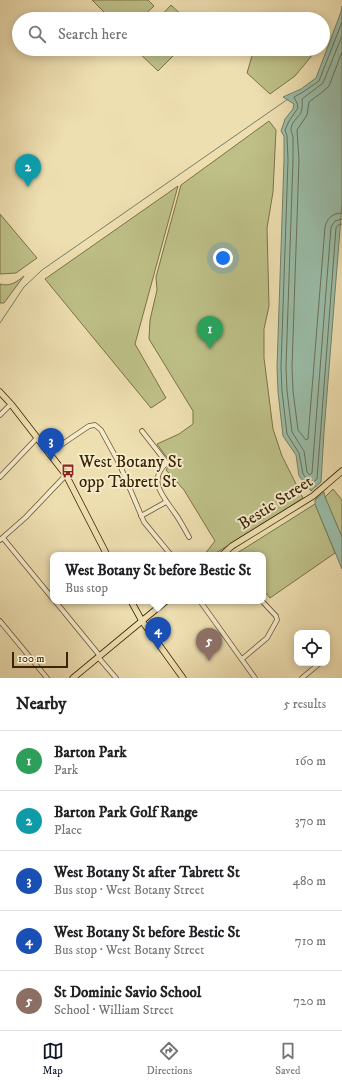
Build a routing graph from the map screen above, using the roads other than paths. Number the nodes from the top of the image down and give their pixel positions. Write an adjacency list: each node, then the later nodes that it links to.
1 (0, 392): 2 (main road)
2 (11, 404): 3 (street); 5 (main road)
3 (0, 415)
4 (142, 431): 10 (street)
5 (37, 438): 6 (main road); 9 (street)
6 (51, 455): 8 (main road); 11 (street)
7 (342, 468): 16 (main road, Bestic Street)
8 (66, 475): 13 (street); 14 (main road)
9 (0, 477)
10 (166, 502): 11 (street); 12 (street)
11 (141, 516): 15 (street)
12 (189, 537)
13 (1, 539): 17 (street)
14 (105, 552)
15 (169, 552)
16 (226, 552)
17 (50, 595)
18 (57, 604): 25 (street)
19 (133, 604): 24 (main road)
20 (162, 604): 24 (main road)
21 (202, 604): 26 (street)
22 (265, 604): 26 (street)
23 (0, 621): 28 (street)
24 (142, 621): 25 (main road); 31 (main road)
25 (99, 656): 29 (main road); 30 (street)
26 (242, 659): 32 (street)
27 (316, 666): 33 (street)
28 (47, 678)
29 (73, 678)
30 (116, 678)
31 (183, 678)
32 (255, 678)
33 (302, 678)

